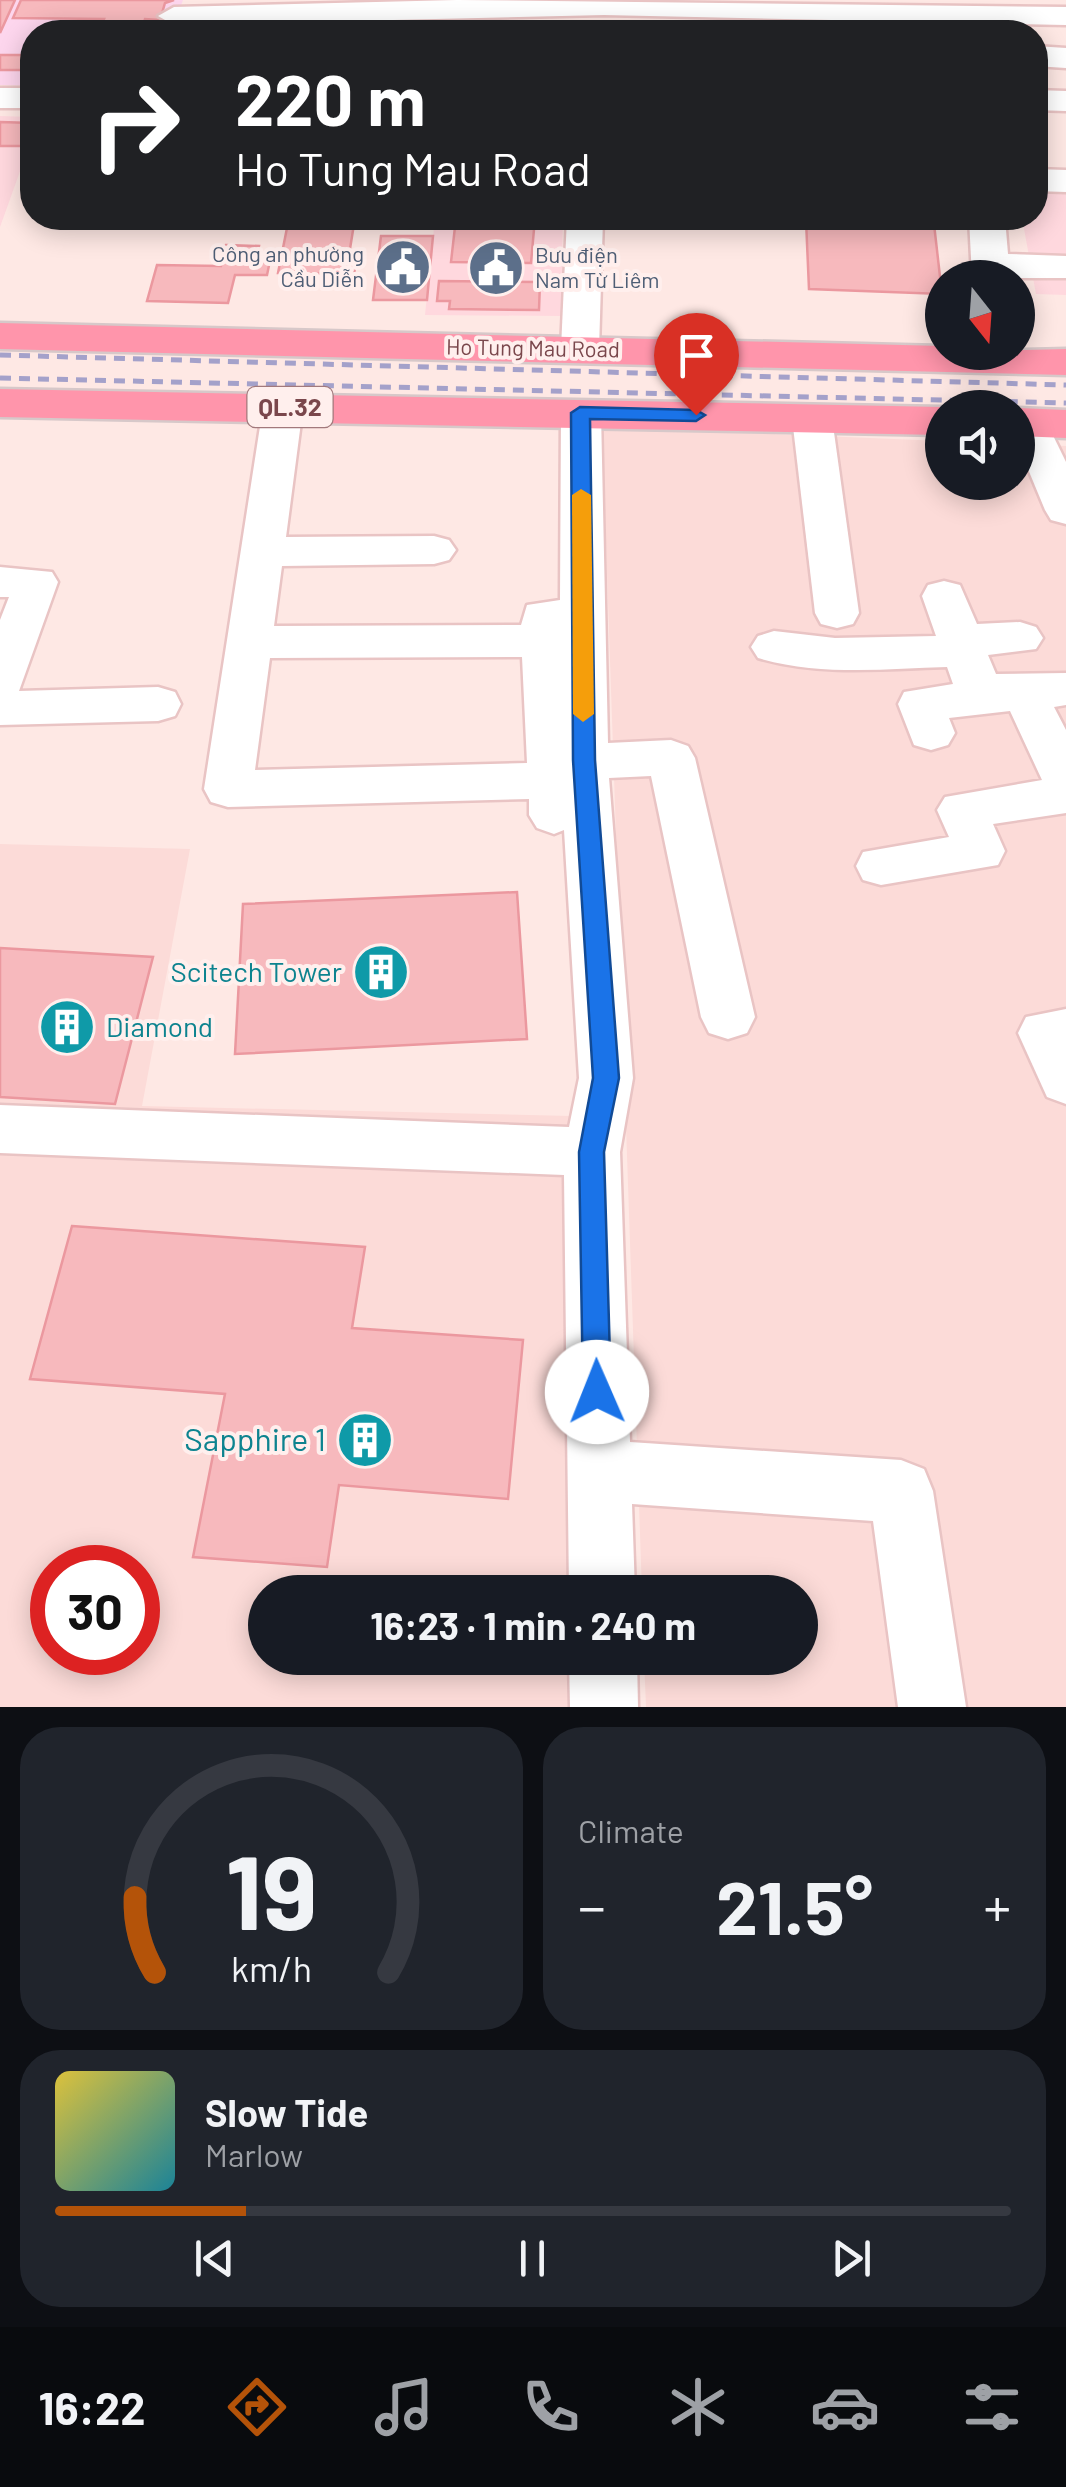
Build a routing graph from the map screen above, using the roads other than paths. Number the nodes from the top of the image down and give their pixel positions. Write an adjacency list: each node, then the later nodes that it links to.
1 (510, 3): 2 (street); 3 (street)
2 (604, 3): 4 (street)
3 (384, 4): 5 (street)
4 (971, 15): 6 (street)
5 (175, 16)
6 (1066, 16)
7 (585, 230): 14 (street)
8 (987, 230): 9 (street)
9 (989, 260)
10 (1066, 268): 11 (street)
11 (1035, 269)
12 (0, 336): 13 (highway, Ho Tung Mau Road)
13 (274, 342): 14 (highway, Ho Tung Mau Road); 19 (highway)
14 (580, 348): 15 (highway, Ho Tung Mau Road); 20 (highway)
15 (925, 354)
16 (1035, 359): 17 (highway, Ho Tung Mau Road)
17 (1066, 362)
18 (0, 403): 19 (highway, QL.32)
19 (273, 406): 20 (highway, QL.32); 26 (street)
20 (580, 413): 21 (highway, QL.32); 30 (street)
21 (812, 418): 22 (highway, QL.32); 29 (street)
22 (925, 420)
23 (1037, 423): 24 (street)
24 (1066, 510)
25 (434, 550): 26 (street)
26 (260, 552): 32 (street)
27 (0, 582): 35 (street)
28 (944, 596): 33 (street)
29 (838, 612)
30 (556, 624): 32 (street); 40 (street)
31 (1020, 638): 33 (street)
32 (248, 642): 40 (street)
33 (963, 646): 34 (street); 36 (street)
34 (774, 647)
35 (0, 683)
36 (1046, 692): 39 (street); 41 (street)
37 (158, 704): 38 (street)
38 (0, 708)
39 (931, 733)
40 (567, 770): 44 (street); 48 (street)
41 (1066, 780)
42 (1066, 795): 43 (street)
43 (881, 866)
44 (728, 1016)
45 (1066, 1031): 46 (street)
46 (1066, 1081)
47 (0, 1130): 48 (street)
48 (592, 1152): 49 (street)
49 (598, 1472): 50 (street); 53 (street)
50 (601, 1575)
51 (603, 1675): 52 (street)
52 (604, 1707)
53 (932, 1707)

